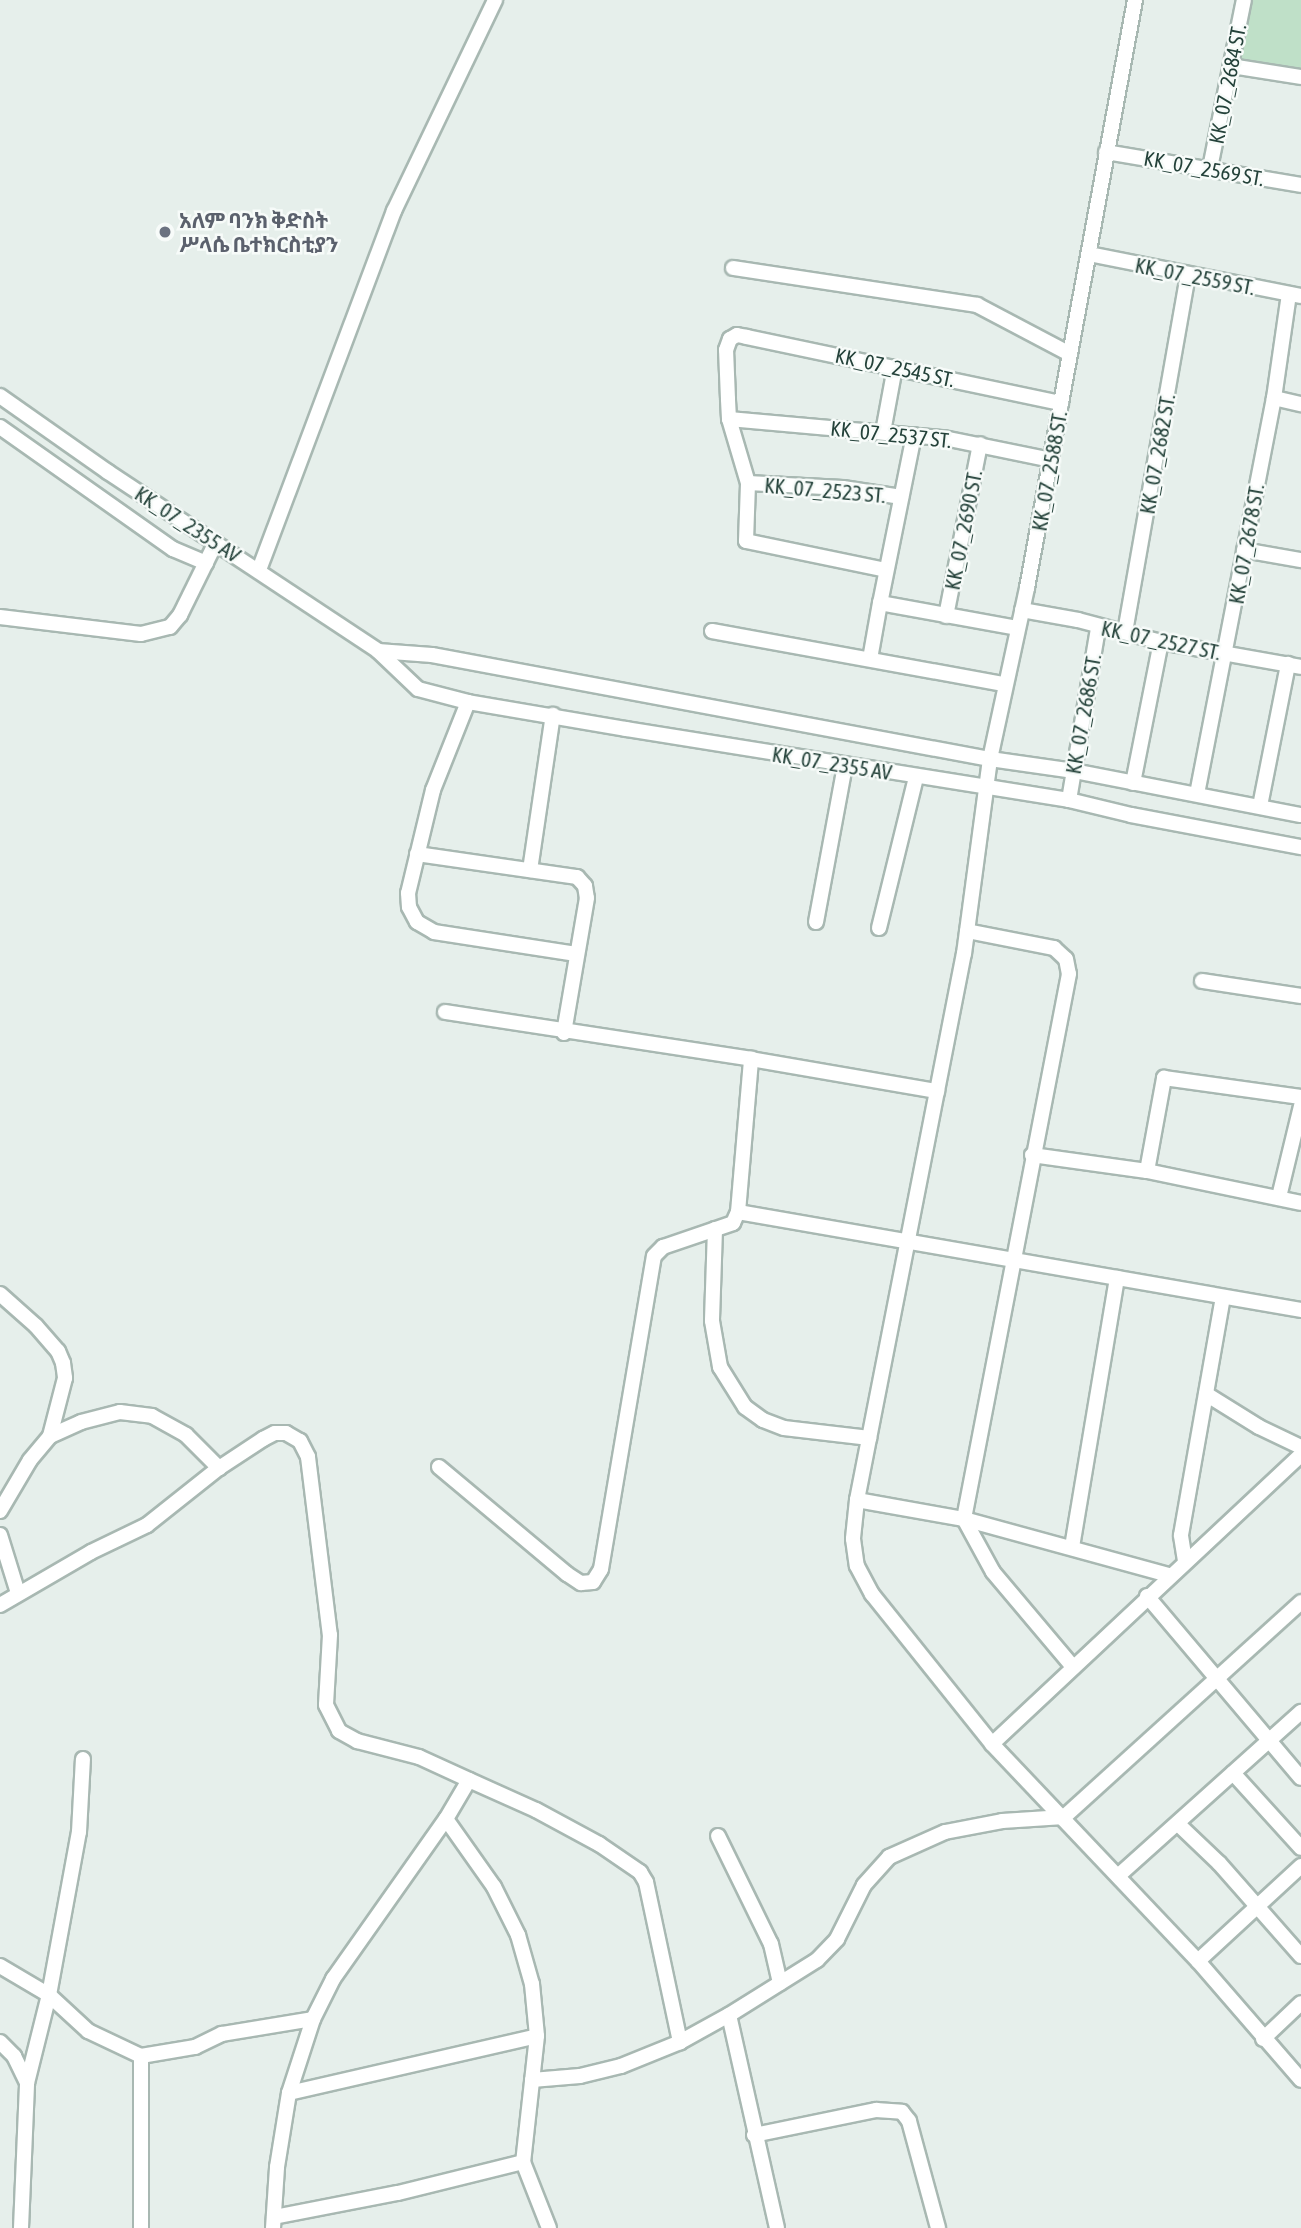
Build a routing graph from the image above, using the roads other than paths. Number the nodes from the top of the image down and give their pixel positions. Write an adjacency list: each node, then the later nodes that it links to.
1 (495, 0): 31 (street)
2 (1135, 0): 6 (street, KK_07_2588 ST.)
3 (1244, 0): 4 (street, KK_07_2684 ST.)
4 (1231, 66): 5 (street); 7 (street, KK_07_2684 ST.)
5 (1301, 77)
6 (1106, 152): 7 (street, KK_07_2569 ST.); 9 (street, KK_07_2588 ST.)
7 (1210, 168): 8 (street, KK_07_2569 ST.)
8 (1301, 185)
9 (1089, 254): 11 (street, KK_07_2559 ST.); 13 (street, KK_07_2588 ST.)
10 (733, 268): 13 (street)
11 (1188, 275): 12 (street, KK_07_2559 ST.); 40 (street, KK_07_2682 ST.)
12 (1295, 295): 16 (street, KK_07_2678 ST.)
13 (1070, 354): 17 (street, KK_07_2588 ST.)
14 (895, 367): 17 (street, KK_07_2545 ST.); 19 (street, KK_07_2545 ST.); 21 (street)
15 (0, 396): 27 (street, KK_07_2355 AV)
16 (1274, 398): 18 (street); 28 (street, KK_07_2678 ST.)
17 (1061, 403): 24 (street, KK_07_2588 ST.)
18 (1301, 404)
19 (729, 419): 21 (street, KK_07_2537 ST.); 25 (street)
20 (0, 427): 30 (street)
21 (883, 432): 22 (street, KK_07_2537 ST.)
22 (914, 435): 23 (street, KK_07_2537 ST.); 26 (street)
23 (980, 444): 24 (street, KK_07_2537 ST.); 35 (street, KK_07_2690 ST.)
24 (1051, 460): 34 (street, KK_07_2588 ST.)
25 (748, 483): 26 (street, KK_07_2523 ST.); 32 (street)
26 (901, 497): 32 (street)
27 (216, 542): 30 (street); 31 (street, KK_07_2355 AV)
28 (1244, 550): 29 (street); 43 (street, KK_07_2678 ST.)
29 (1301, 560)
30 (205, 563): 36 (street)
31 (259, 570): 42 (street, KK_07_2355 AV)
32 (886, 570): 33 (street)
33 (880, 603): 35 (street); 44 (street)
34 (1022, 610): 37 (street, KK_07_2588 ST.); 38 (street, KK_07_2527 ST.)
35 (946, 616): 37 (street)
36 (0, 617)
37 (1017, 628): 46 (street, KK_07_2588 ST.)
38 (1098, 628): 40 (street, KK_07_2527 ST.); 51 (street, KK_07_2686 ST.)
39 (712, 631): 44 (street)
40 (1125, 632): 41 (street, KK_07_2527 ST.)
41 (1161, 642): 43 (street, KK_07_2527 ST.); 53 (street)
42 (378, 651): 47 (street, KK_07_2355 AV); 49 (street, KK_07_2355 AV)
43 (1226, 654): 45 (street, KK_07_2527 ST.); 55 (street, KK_07_2678 ST.)
44 (870, 659): 46 (street)
45 (1294, 665): 57 (street)
46 (1006, 684): 49 (street, KK_07_2588 ST.)
47 (468, 702): 48 (street, KK_07_2355 AV); 60 (street)
48 (553, 715): 50 (street, KK_07_2355 AV); 61 (street)
49 (990, 759): 51 (street, KK_07_2355 AV); 54 (street, KK_07_2588 ST.)
50 (845, 766): 52 (street, KK_07_2355 AV); 62 (street)
51 (1074, 771): 53 (street, KK_07_2355 AV); 56 (street, KK_07_2686 ST.)
52 (916, 777): 54 (street, KK_07_2355 AV); 63 (street)
53 (1133, 783): 55 (street, KK_07_2355 AV)
54 (985, 788): 56 (street, KK_07_2355 AV); 64 (street, KK_07_2588 ST.)
55 (1197, 794): 57 (street, KK_07_2355 AV)
56 (1069, 800): 59 (street, KK_07_2355 AV)
57 (1260, 806): 58 (street, KK_07_2355 AV)
58 (1301, 815)
59 (1301, 847)
60 (417, 854): 61 (street); 65 (street)
61 (530, 870): 65 (street)
62 (816, 922)
63 (879, 928)
64 (967, 931): 71 (street, KK_07_2588 ST.); 74 (street)
65 (576, 954): 69 (street)
66 (1202, 981): 67 (street)
67 (1301, 996)
68 (445, 1012): 69 (street)
69 (564, 1032): 70 (street)
70 (751, 1059): 71 (street); 78 (street)
71 (937, 1091): 80 (street, KK_07_2588 ST.)
72 (1301, 1097): 75 (street)
73 (1301, 1106): 76 (street)
74 (1032, 1155): 75 (street); 81 (street)
75 (1147, 1171): 76 (street)
76 (1279, 1197): 77 (street)
77 (1301, 1203)
78 (738, 1212): 79 (street); 80 (street)
79 (715, 1229): 88 (street); 91 (street)
80 (907, 1239): 81 (street); 88 (street, KK_07_2588 ST.)
81 (1012, 1261): 82 (street); 95 (street)
82 (1117, 1279): 84 (street); 97 (street)
83 (0, 1294): 87 (street)
84 (1223, 1298): 85 (street); 86 (street)
85 (1301, 1310)
86 (1206, 1394): 89 (street); 98 (street)
87 (50, 1436): 92 (street); 94 (street)
88 (869, 1438): 93 (street, KK_07_2588 ST.)
89 (1301, 1447)
90 (1301, 1455): 98 (street)
91 (439, 1467)
92 (219, 1468): 100 (street); 112 (street)
93 (857, 1500): 95 (street); 108 (street, KK_07_2588 ST.)
94 (0, 1511)
95 (964, 1519): 97 (street); 104 (street)
96 (0, 1535): 100 (street)
97 (1072, 1547): 99 (street)
98 (1185, 1561): 99 (street)
99 (1169, 1575): 101 (street)
100 (18, 1593): 103 (street)
101 (1147, 1596): 104 (street); 105 (street)
102 (1301, 1602): 105 (street)
103 (0, 1605)
104 (1073, 1667): 108 (street)
105 (1216, 1679): 107 (street); 113 (street)
106 (1301, 1712): 107 (street)
107 (1269, 1741): 110 (street); 111 (street)
108 (992, 1744): 113 (street, KK_07_2588 ST.)
109 (83, 1759): 125 (street)
110 (1233, 1773): 115 (street); 117 (street)
111 (1301, 1778)
112 (469, 1780): 114 (street); 132 (street)
113 (1064, 1817): 119 (street, KK_07_2588 ST.); 124 (street)
114 (446, 1819): 128 (street); 129 (street)
115 (1178, 1824): 119 (street); 120 (street)
116 (718, 1836): 124 (street)
117 (1301, 1848)
118 (1301, 1866): 120 (street)
119 (1118, 1876): 122 (street, KK_07_2588 ST.)
120 (1257, 1909): 121 (street); 122 (street)
121 (1301, 1956)
122 (1198, 1961): 130 (street, KK_07_2588 ST.)
123 (0, 1966): 125 (street)
124 (780, 1983): 127 (street)
125 (49, 1995): 133 (street); 136 (street)
126 (1301, 2003): 130 (street)
127 (729, 2015): 132 (street); 138 (street)
128 (313, 2019): 133 (street); 137 (street)
129 (537, 2036): 134 (street); 137 (street)
130 (1263, 2039): 135 (street, KK_07_2588 ST.)
131 (0, 2042): 136 (street)
132 (680, 2042): 134 (street)
133 (141, 2056): 142 (street)
134 (532, 2080): 139 (street)
135 (1301, 2080)
136 (27, 2083): 141 (street)
137 (289, 2093): 140 (street)
138 (754, 2135): 144 (street); 145 (street)
139 (523, 2162): 140 (street); 143 (street)
140 (274, 2222)
141 (20, 2228)
142 (141, 2228)
143 (549, 2228)
144 (777, 2228)
145 (938, 2228)

